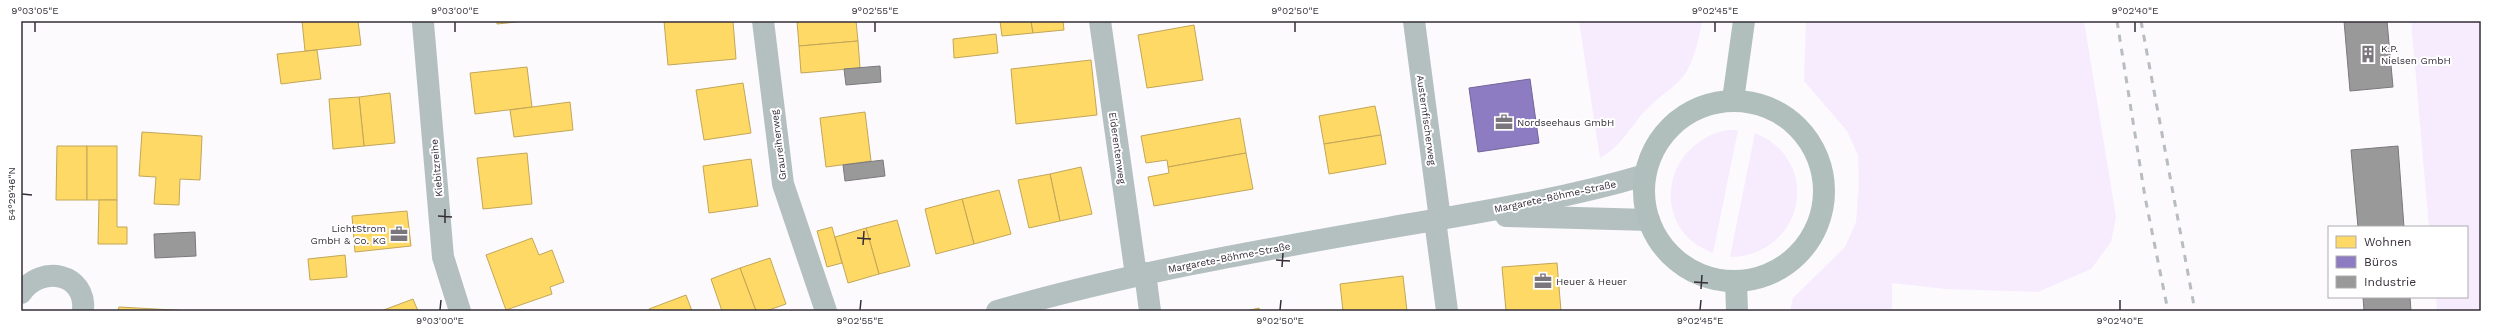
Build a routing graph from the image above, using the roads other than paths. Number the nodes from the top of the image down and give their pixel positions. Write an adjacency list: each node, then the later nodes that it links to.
1 (764, 21): 16 (street, Graureiherweg)
2 (1100, 21): 11 (street, Eiderentenweg)
3 (1414, 21): 9 (street, Austernfischerweg)
4 (1744, 21): 6 (main road)
5 (421, 22): 15 (street, Kiebitzreihe)
6 (1734, 100): 7 (main road); 12 (main road)
7 (1645, 175): 8 (street, Margarete-Böhme-Straße); 10 (main road)
8 (1464, 215): 9 (street, Margarete-Böhme-Straße); 10 (street, Margarete-Böhme-Straße)
9 (1438, 220): 11 (street, Margarete-Böhme-Straße); 19 (street, Austernfischerweg)
10 (1649, 220): 12 (main road)
11 (1140, 274): 17 (street, Margarete-Böhme-Straße); 18 (street, Eiderentenweg)
12 (1736, 281): 20 (main road)
13 (21, 293): 14 (street)
14 (83, 311)
15 (460, 311)
16 (826, 311)
17 (997, 311)
18 (1150, 311)
19 (1447, 311)
20 (1737, 311)

